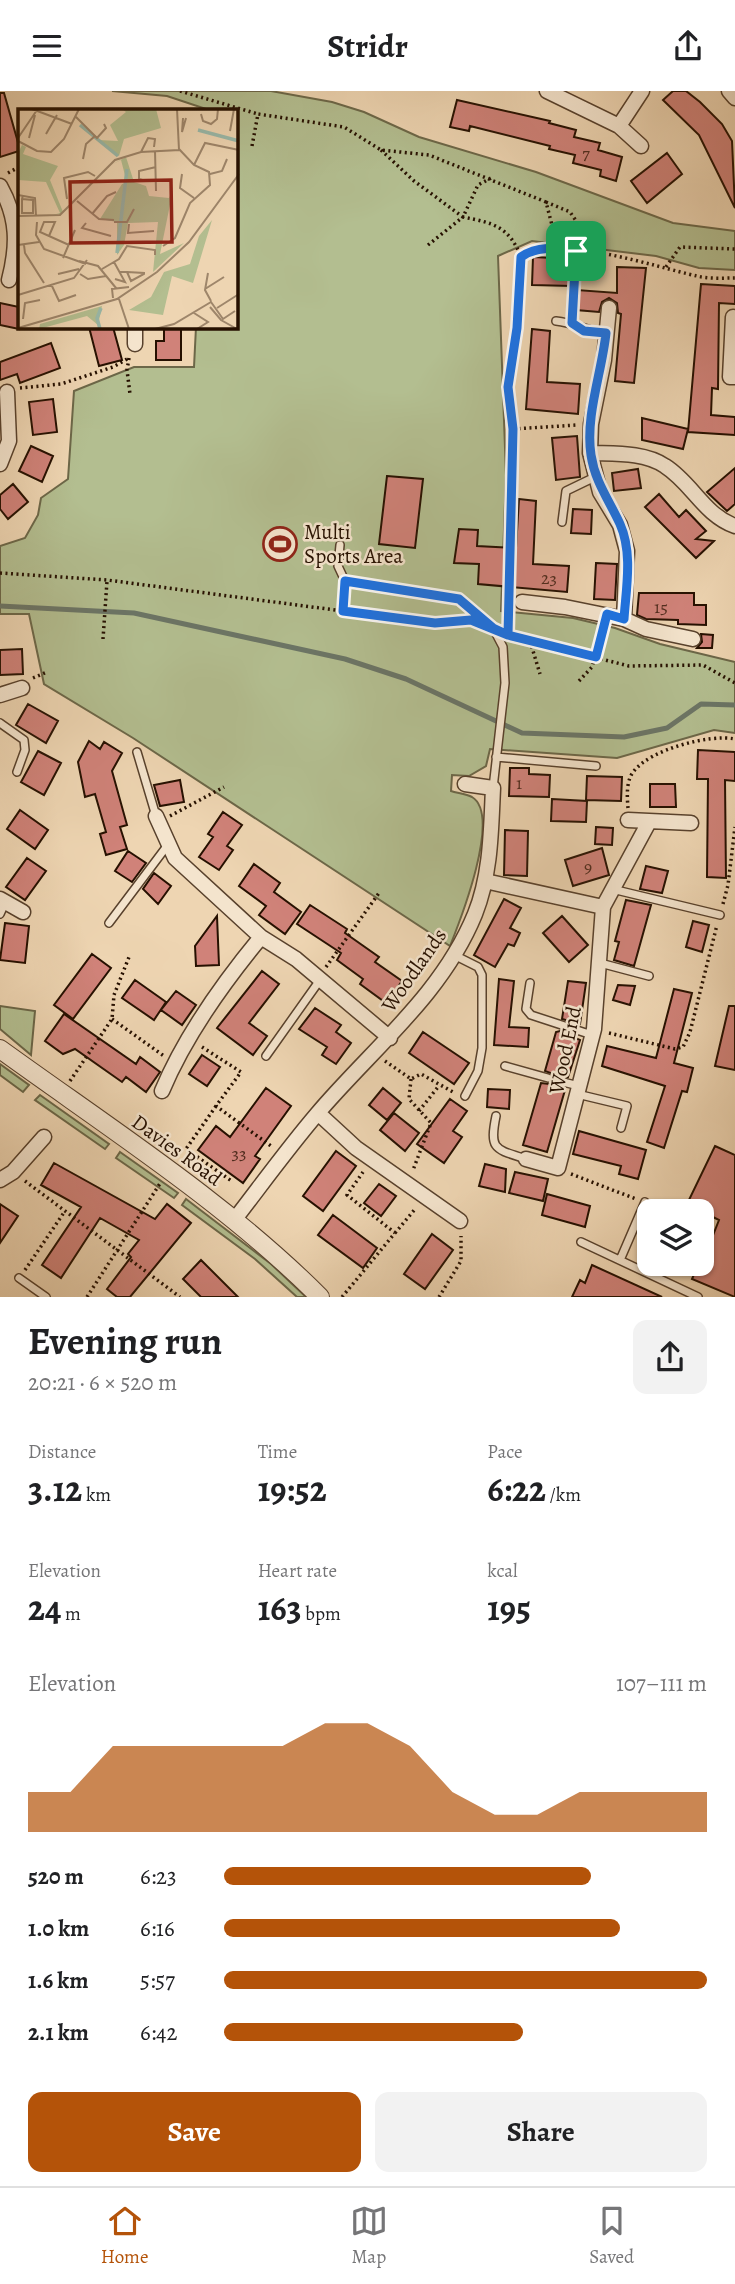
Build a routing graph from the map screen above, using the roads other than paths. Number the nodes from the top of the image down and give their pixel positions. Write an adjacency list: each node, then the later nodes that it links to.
1 (547, 91): 5 (street)
2 (642, 91): 5 (street)
3 (729, 91): 4 (street)
4 (735, 98)
5 (619, 126): 6 (street)
6 (641, 146)
7 (0, 186): 8 (street)
8 (10, 280)
9 (609, 308): 13 (street)
10 (733, 317): 15 (street)
11 (556, 321): 13 (lane)
12 (135, 329): 14 (street)
13 (606, 333): 17 (street)
14 (132, 350)
15 (735, 377)
16 (7, 392): 18 (street)
17 (590, 453): 19 (street); 21 (street)
18 (0, 464)
19 (596, 477): 20 (lane); 24 (street)
20 (562, 522)
21 (735, 526)
22 (340, 545): 30 (lane)
23 (522, 602): 24 (street)
24 (624, 619): 25 (street)
25 (692, 639)
26 (22, 688): 27 (street)
27 (0, 695)
28 (0, 723): 32 (lane)
29 (137, 752): 35 (lane)
30 (496, 757): 31 (lane); 34 (lane)
31 (596, 766)
32 (17, 772)
33 (465, 784): 34 (street)
34 (493, 788): 40 (street, Woodlands)
35 (157, 819): 39 (street, Woodlands)
36 (628, 820): 37 (street)
37 (649, 822): 38 (street); 41 (street, Wood End)
38 (691, 823)
39 (167, 846): 46 (lane); 47 (street, Woodlands)
40 (485, 881): 43 (street); 48 (street, Woodlands)
41 (612, 889): 43 (street, Wood End); 45 (lane)
42 (2, 905): 44 (street)
43 (603, 907): 49 (street, Wood End)
44 (23, 912)
45 (720, 915)
46 (109, 923)
47 (261, 937): 51 (street, Woodlands); 61 (street)
48 (454, 955): 54 (street, Woodlands); 62 (lane)
49 (600, 963): 50 (lane); 53 (street, Wood End)
50 (649, 976)
51 (319, 979): 54 (street, Woodlands); 56 (lane)
52 (530, 983): 53 (lane)
53 (594, 1032): 60 (street, Wood End)
54 (390, 1038): 63 (street, Woodlands)
55 (0, 1049): 69 (street, Davies Road)
56 (266, 1056)
57 (505, 1066): 58 (lane)
58 (548, 1078)
59 (563, 1082): 60 (lane)
60 (578, 1090): 65 (lane); 67 (street, Wood End)
61 (162, 1091)
62 (465, 1096)
63 (318, 1113): 69 (street, Woodlands); 70 (street)
64 (496, 1116): 67 (lane)
65 (621, 1128)
66 (44, 1137): 68 (street)
67 (526, 1159)
68 (0, 1179)
69 (235, 1219): 76 (street, Davies Road)
70 (460, 1221)
71 (637, 1221): 73 (lane)
72 (581, 1242): 73 (lane)
73 (620, 1260): 77 (lane)
74 (19, 1278): 75 (lane)
75 (46, 1297)
76 (320, 1297)
77 (698, 1297)

